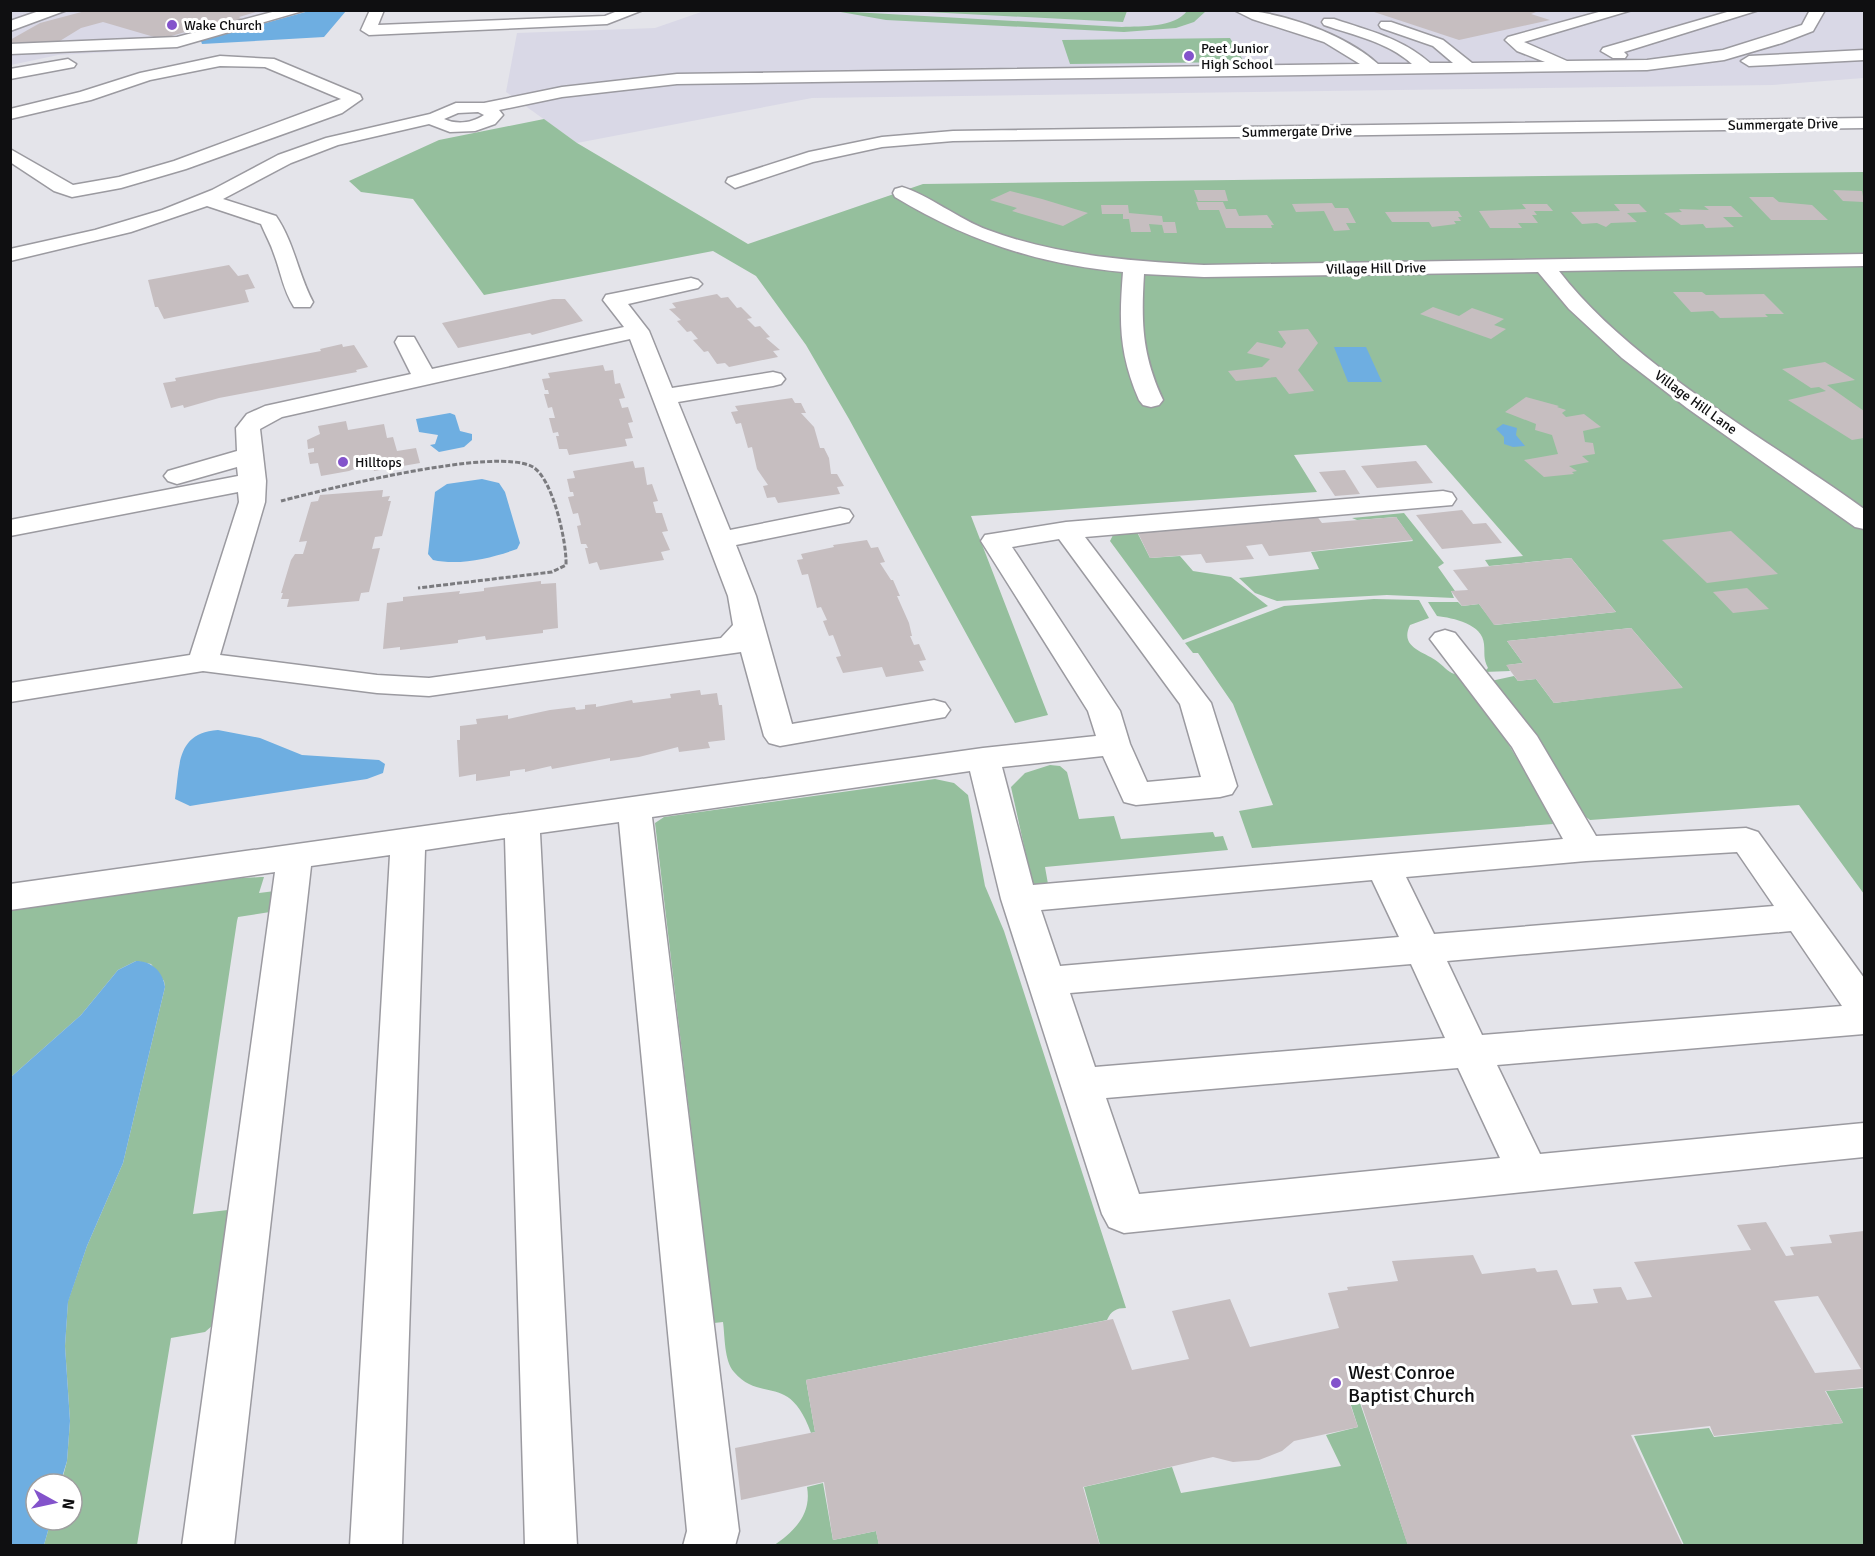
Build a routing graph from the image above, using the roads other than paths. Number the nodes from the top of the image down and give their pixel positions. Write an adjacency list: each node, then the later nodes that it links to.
1 (60, 10): 11 (street)
2 (299, 10): 13 (street)
3 (377, 10): 4 (street)
4 (636, 10)
5 (1241, 10): 21 (street)
6 (1337, 10): 19 (street)
7 (1625, 10): 14 (street)
8 (1752, 10): 15 (street)
9 (1818, 10): 17 (street)
10 (1314, 17): 18 (street)
11 (10, 27)
12 (1564, 45): 14 (street)
13 (10, 48)
14 (1535, 51): 20 (street)
15 (1610, 51): 17 (street); 20 (street)
16 (1864, 55): 17 (street)
17 (1647, 65): 20 (street)
18 (1426, 68): 19 (street); 21 (street)
19 (1469, 68): 20 (street)
20 (1566, 68)
21 (1374, 69): 28 (street)
22 (10, 74): 23 (street)
23 (146, 76): 24 (street); 26 (street)
24 (10, 114)
25 (1864, 123): 29 (street, Summergate Drive)
26 (243, 142): 27 (street); 28 (street)
27 (10, 154)
28 (304, 158): 31 (street); 32 (street)
29 (735, 182)
30 (902, 193): 36 (street, Village Hill Drive)
31 (206, 200): 32 (street); 33 (street)
32 (227, 206): 37 (street); 39 (street)
33 (10, 255)
34 (1864, 260): 35 (street, Village Hill Drive)
35 (1545, 265): 36 (street, Village Hill Drive); 50 (street, Village Hill Lane)
36 (1134, 268): 45 (street)
37 (10, 269)
38 (691, 284): 40 (street)
39 (302, 302)
40 (638, 331): 42 (street); 44 (street)
41 (406, 342): 42 (street)
42 (425, 378): 46 (street)
43 (773, 379): 44 (street)
44 (664, 397): 53 (street)
45 (1151, 400)
46 (251, 481): 48 (street); 51 (street); 56 (street)
47 (1443, 499): 52 (street)
48 (10, 510)
49 (840, 516): 53 (street)
50 (1864, 521)
51 (10, 528)
52 (1065, 530): 59 (street); 59 (street)
53 (720, 540): 54 (street)
54 (748, 625): 56 (street); 58 (street)
55 (1445, 639): 64 (street)
56 (203, 662): 57 (street)
57 (10, 693)
58 (934, 710)
59 (1114, 744): 60 (street)
60 (984, 759): 61 (street); 68 (street)
61 (634, 808): 62 (street); 81 (street)
62 (522, 825): 63 (street); 80 (street)
63 (408, 840): 65 (street); 79 (street)
64 (1586, 849): 66 (street); 69 (street)
65 (296, 856): 67 (street); 78 (street)
66 (1384, 867): 68 (street); 70 (street)
67 (10, 897)
68 (1020, 899): 71 (street)
69 (1801, 917): 70 (street); 72 (street)
70 (1421, 950): 71 (street); 74 (street)
71 (1047, 981): 75 (street)
72 (1864, 1007)
73 (1864, 1019): 74 (street)
74 (1470, 1052): 75 (street); 77 (street)
75 (1081, 1084): 77 (street)
76 (1864, 1140): 77 (street)
77 (1528, 1174)
78 (208, 1545)
79 (376, 1545)
80 (551, 1545)
81 (709, 1545)

